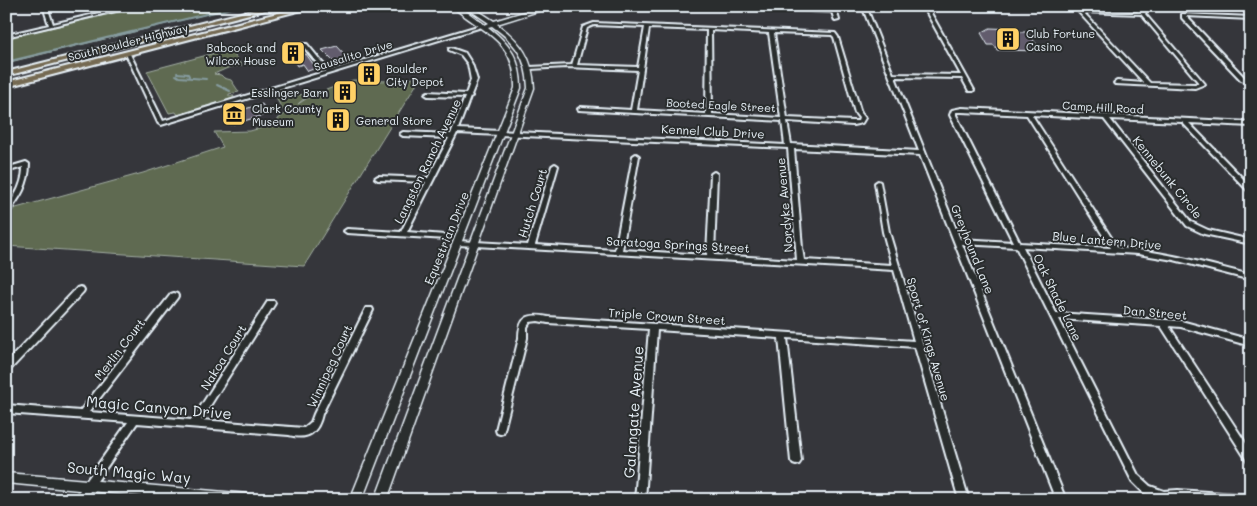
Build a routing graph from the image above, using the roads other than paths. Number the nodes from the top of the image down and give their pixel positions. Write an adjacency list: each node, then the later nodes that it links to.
1 (45, 6): 21 (street)
2 (106, 6): 16 (street)
3 (134, 6): 16 (street)
4 (278, 6): 34 (main road, South Boulder Highway)
5 (314, 6): 29 (main road, South Boulder Highway)
6 (455, 6): 22 (street, Equestrian Drive)
7 (467, 6): 22 (street, Equestrian Drive)
8 (551, 6): 22 (street, Sausalito Drive)
9 (713, 6): 14 (street)
10 (864, 6): 35 (street, Greyhound Lane)
11 (925, 6): 36 (street)
12 (1075, 6): 15 (street)
13 (1136, 6): 17 (street)
14 (833, 8): 19 (street)
15 (1080, 11): 17 (street); 39 (street)
16 (109, 12): 21 (street)
17 (1144, 13): 39 (street)
18 (1248, 18): 20 (street); 38 (street)
19 (837, 20)
20 (1251, 22)
21 (51, 25): 26 (street)
22 (488, 25): 31 (street, Equestrian Drive); 33 (street, Sausalito Drive); 53 (street, Equestrian Drive)
23 (647, 26): 24 (street); 30 (street); 32 (street)
24 (709, 29): 25 (street); 48 (street)
25 (771, 31): 49 (street, Nordyke Avenue); 49 (street, Booted Eagle Street)
26 (6, 36)
27 (305, 45): 33 (street)
28 (451, 49): 43 (street, Langston Ranch Avenue)
29 (128, 54): 33 (street, Sausalito Drive); 40 (main road, South Boulder Highway)
30 (574, 66): 31 (street); 32 (street)
31 (530, 68): 54 (street, Equestrian Drive)
32 (641, 69): 46 (street)
33 (328, 73)
34 (6, 74)
35 (892, 75): 36 (street); 58 (street, Greyhound Lane)
36 (964, 77): 41 (street)
37 (1117, 83): 39 (street)
38 (1251, 83)
39 (1148, 84)
40 (6, 85)
41 (971, 90)
42 (428, 94): 43 (street)
43 (469, 96): 56 (street, Langston Ranch Avenue)
44 (581, 109): 46 (street, Booted Eagle Street)
45 (954, 110): 47 (street, Camp Hill Road); 75 (street, Oak Shade Lane)
46 (634, 111): 48 (street, Booted Eagle Street)
47 (1029, 114): 50 (street, Camp Hill Road); 77 (street)
48 (709, 115): 49 (street, Booted Eagle Street)
49 (784, 118): 57 (street, Nordyke Avenue)
50 (1106, 118): 51 (street, Camp Hill Road); 72 (street, Kennebunk Circle)
51 (1184, 121): 52 (street, Camp Hill Road); 66 (street)
52 (1251, 124)
53 (502, 132): 54 (street, Kennel Club Drive); 56 (street, Kennel Club Drive); 73 (street, Equestrian Drive)
54 (516, 133): 57 (street, Kennel Club Drive); 74 (street, Equestrian Drive)
55 (403, 134): 56 (street, Kennel Club Drive)
56 (453, 134): 64 (street, Langston Ranch Avenue)
57 (789, 146): 58 (street, Kennel Club Drive); 80 (street, Nordyke Avenue)
58 (923, 153): 71 (street, Greyhound Lane)
59 (636, 156): 78 (street)
60 (555, 166): 76 (street, Hutch Court)
61 (6, 170): 67 (street)
62 (714, 174): 79 (street)
63 (378, 178): 64 (street)
64 (430, 180): 69 (street, Langston Ranch Avenue)
65 (878, 183): 81 (street, Sport of Kings Avenue)
66 (1251, 191)
67 (6, 212)
68 (347, 231): 69 (street)
69 (403, 234): 70 (street)
70 (445, 237)
71 (958, 241): 75 (street, Blue Lantern Drive); 110 (street, Greyhound Lane)
72 (1251, 242)
73 (458, 243): 74 (street, Saratoga Springs Street); 106 (street, Equestrian Drive)
74 (475, 244): 76 (street, Saratoga Springs Street); 107 (street, Equestrian Drive)
75 (1019, 244): 77 (street, Blue Lantern Drive); 87 (street, Oak Shade Lane)
76 (531, 247): 78 (street, Saratoga Springs Street)
77 (1116, 250): 82 (street, Blue Lantern Drive)
78 (618, 252): 79 (street, Saratoga Springs Street)
79 (710, 257): 80 (street, Saratoga Springs Street)
80 (801, 262): 81 (street, Saratoga Springs Street)
81 (897, 268): 92 (street, Sport of Kings Avenue)
82 (1251, 278)
83 (80, 290): 93 (street)
84 (174, 296): 95 (street, Merlin Court)
85 (271, 303): 97 (street, Nakoa Court)
86 (368, 310): 99 (street, Winnipeg Court)
87 (1055, 316): 88 (street, Dan Street); 111 (street, Oak Shade Lane)
88 (1163, 323): 91 (street, Dan Street); 100 (street)
89 (653, 327): 90 (street, Triple Crown Street); 98 (street, Triple Crown Street); 108 (street, Galangate Avenue)
90 (783, 335): 92 (street, Triple Crown Street); 101 (street)
91 (1251, 343)
92 (919, 344): 109 (street, Sport of Kings Avenue)
93 (6, 369)
94 (6, 409): 95 (street, Magic Canyon Drive)
95 (82, 415): 96 (street, Magic Canyon Drive)
96 (135, 419): 97 (street, Magic Canyon Drive); 103 (street)
97 (194, 424): 99 (street, Magic Canyon Drive)
98 (500, 430)
99 (309, 431)
100 (1251, 459)
101 (796, 461)
102 (6, 478): 103 (street, South Magic Way)
103 (89, 485): 104 (street); 105 (street, South Magic Way)
104 (78, 500)
105 (248, 500)
106 (356, 500)
107 (381, 500)
108 (640, 500)
109 (964, 500)
110 (1061, 500)
111 (1251, 500)

